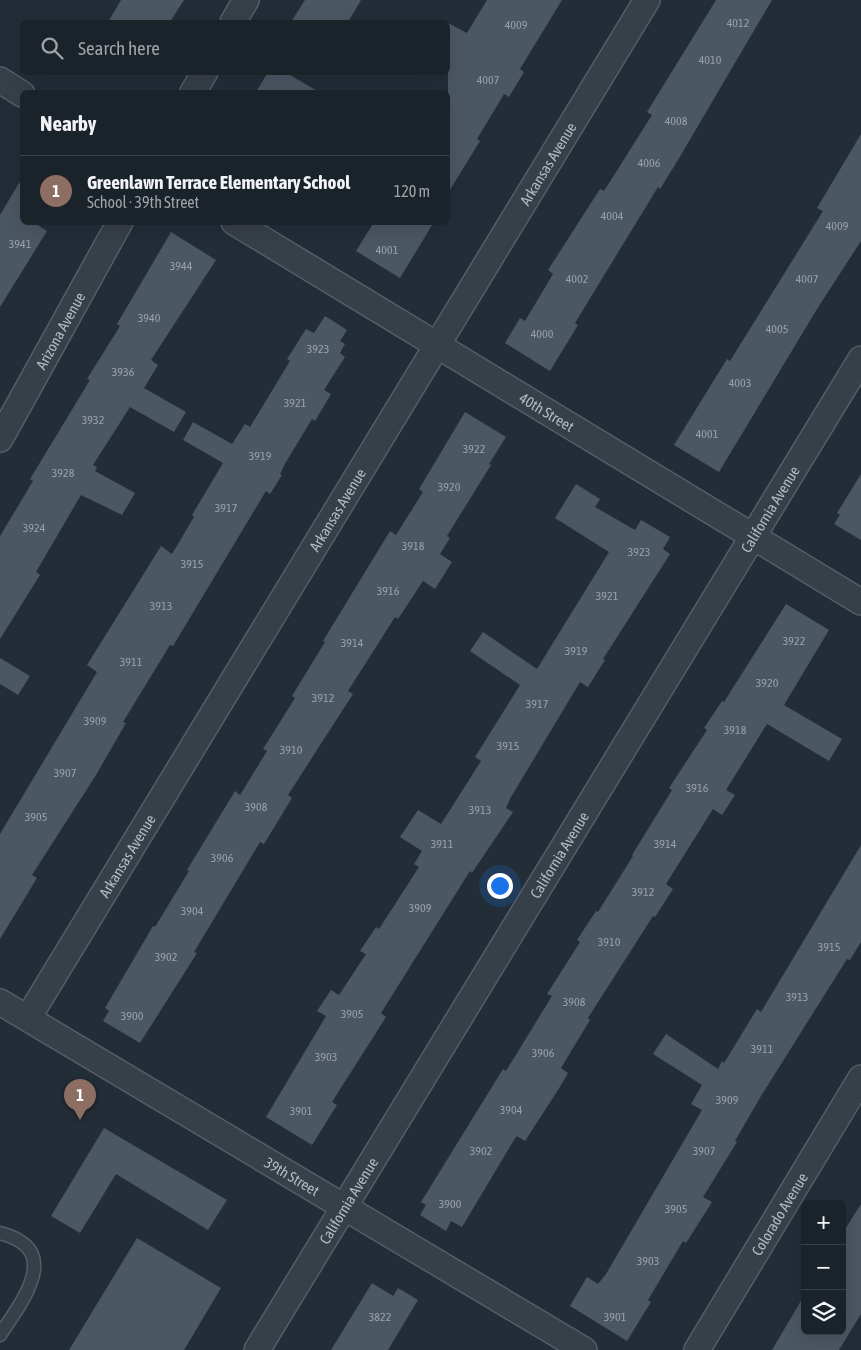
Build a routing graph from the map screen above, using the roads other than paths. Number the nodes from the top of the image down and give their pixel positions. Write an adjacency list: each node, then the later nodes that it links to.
1 (246, 0): 3 (street)
2 (646, 0): 10 (street, Arkansas Avenue)
3 (234, 20)
4 (203, 75): 6 (street)
5 (0, 80): 7 (street)
6 (194, 90)
7 (20, 93)
8 (118, 225): 12 (street, Arizona Avenue)
9 (239, 225): 10 (street, 40th Street)
10 (437, 346): 13 (street, 40th Street); 16 (street, Arkansas Avenue)
11 (861, 359): 13 (street, California Avenue)
12 (0, 439)
13 (754, 537): 14 (street, 40th Street); 18 (street, California Avenue)
14 (861, 602)
15 (0, 1002): 16 (street, 39th Street)
16 (28, 1018): 18 (street, 39th Street)
17 (861, 1078): 23 (street, Colorado Avenue)
18 (344, 1206): 21 (street, California Avenue); 22 (street, 39th Street)
19 (0, 1233): 20 (lane)
20 (0, 1335)
21 (257, 1350)
22 (584, 1350)
23 (697, 1350)

